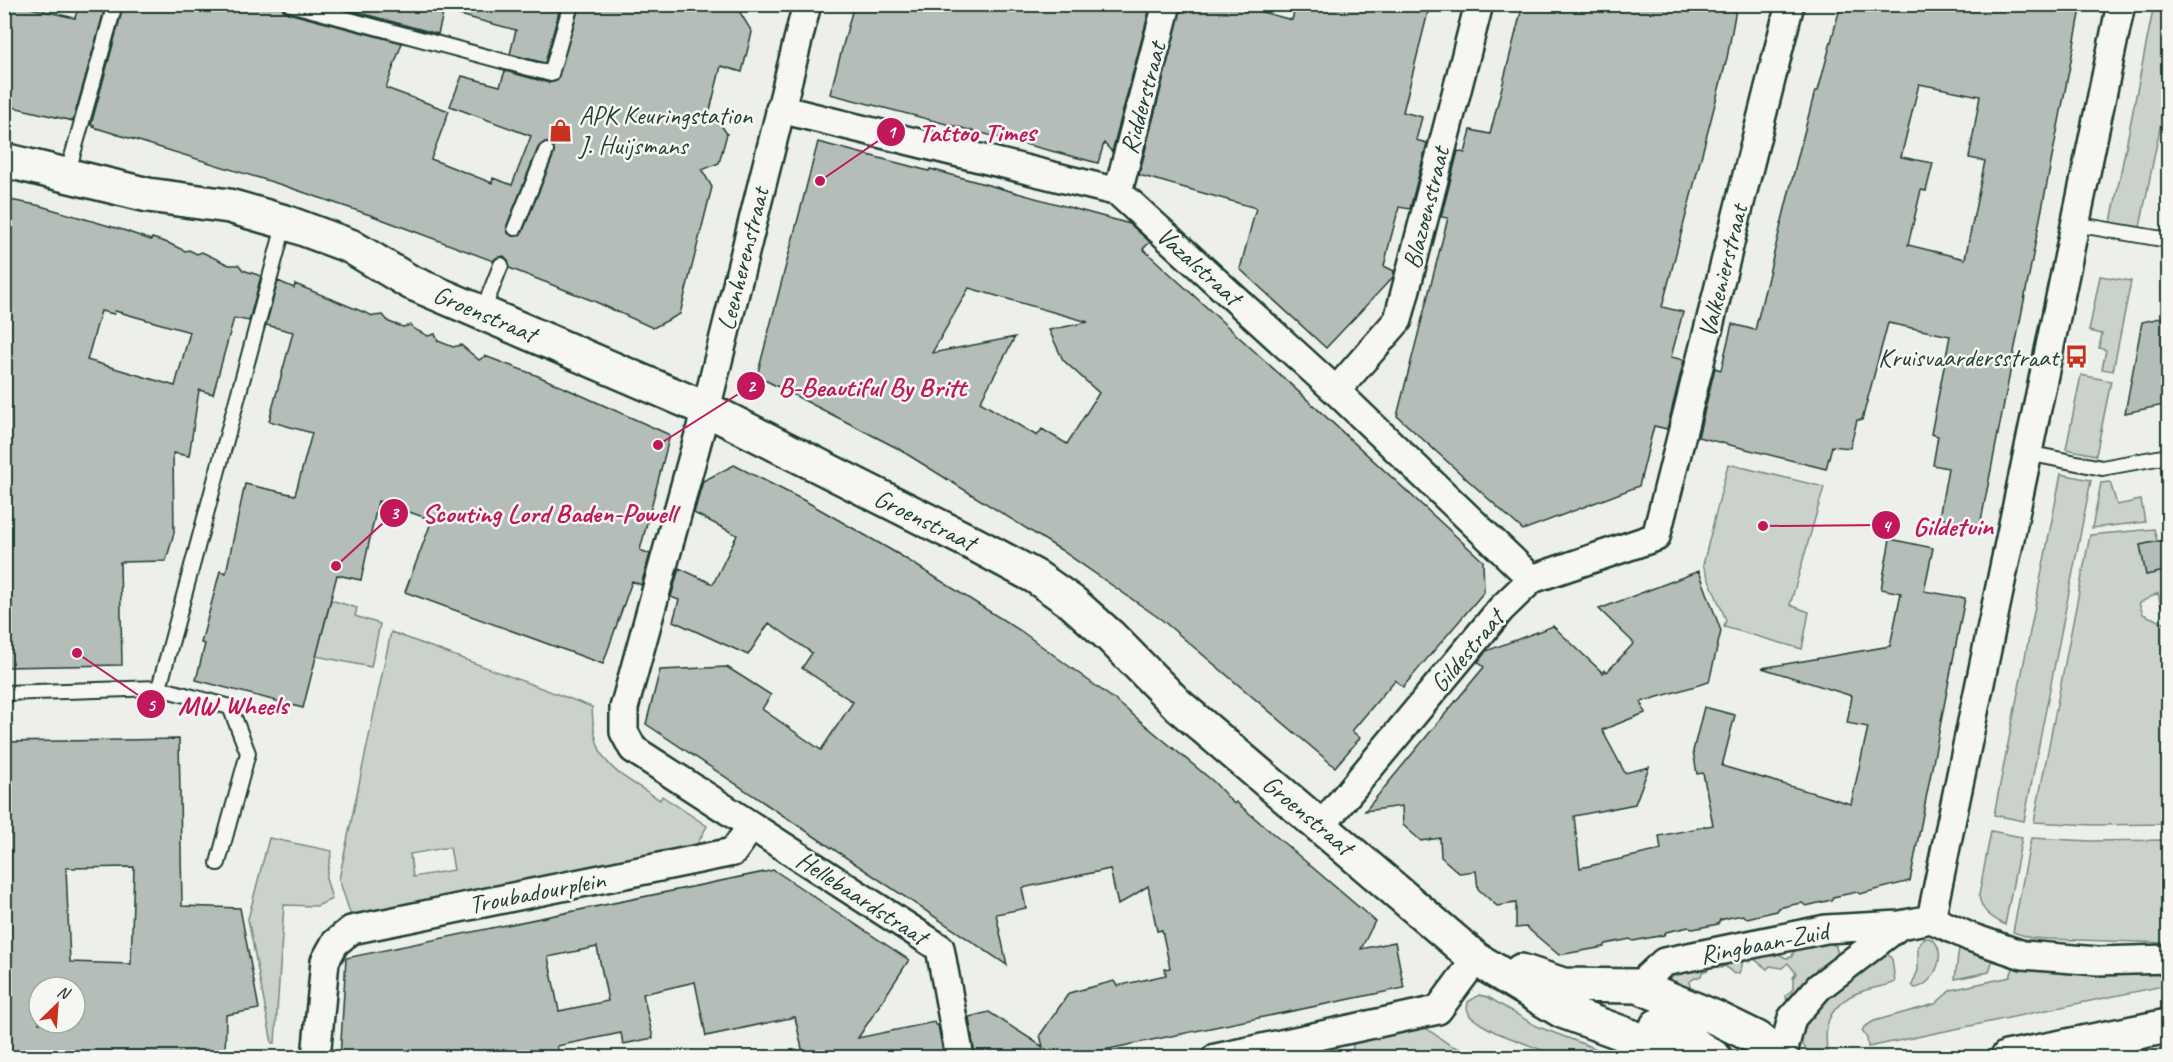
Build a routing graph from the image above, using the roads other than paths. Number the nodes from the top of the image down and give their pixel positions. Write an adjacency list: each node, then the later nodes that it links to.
1 (115, 4): 12 (lane)
2 (290, 4): 3 (lane)
3 (571, 4)
4 (807, 4): 9 (street, Leenherenstraat)
5 (1167, 4): 13 (street, Ridderstraat)
6 (1479, 4): 20 (street, Blazoenstraat)
7 (1790, 4): 24 (street, Valkenierstraat)
8 (2121, 4): 15 (street)
9 (780, 108): 13 (street, Vazalstraat); 21 (street, Leenherenstraat)
10 (546, 150): 16 (lane)
11 (4, 160): 12 (street, Groenstraat)
12 (67, 175): 14 (street, Groenstraat)
13 (1118, 192): 20 (street, Vazalstraat)
14 (285, 222): 19 (street, Groenstraat); 26 (lane)
15 (2074, 224): 17 (lane); 22 (street)
16 (515, 228)
17 (2169, 240)
18 (501, 265): 19 (lane)
19 (482, 314): 21 (street, Groenstraat)
20 (1336, 391): 25 (street, Vazalstraat)
21 (706, 409): 28 (street, Groenstraat); 29 (street, Leenherenstraat)
22 (2027, 453): 23 (lane); 31 (street)
23 (2169, 456)
24 (1656, 537): 25 (street, Gildestraat)
25 (1532, 579): 28 (street, Gildestraat)
26 (159, 688): 27 (lane); 30 (lane)
27 (4, 693)
28 (1321, 826): 33 (street, Groenstraat)
29 (751, 827): 39 (street, Troubadourplein); 40 (street, Hellebaardstraat)
30 (218, 863)
31 (1931, 919): 32 (street, Ringbaan-Zuid); 34 (street)
32 (1900, 925): 35 (street, Ringbaan-Zuid); 38 (street, Ringbaan-Zuid)
33 (1476, 958): 35 (street, Ringbaan-Zuid); 36 (street); 41 (street); 42 (street)
34 (2169, 959)
35 (1638, 986): 38 (street, Ringbaan-Zuid)
36 (1562, 1011): 43 (street); 44 (street)
37 (2169, 1026): 45 (street)
38 (1782, 1057)
39 (316, 1058)
40 (960, 1058)
41 (1216, 1058)
42 (1632, 1058)
43 (1677, 1058)
44 (1715, 1058)
45 (2007, 1058)

